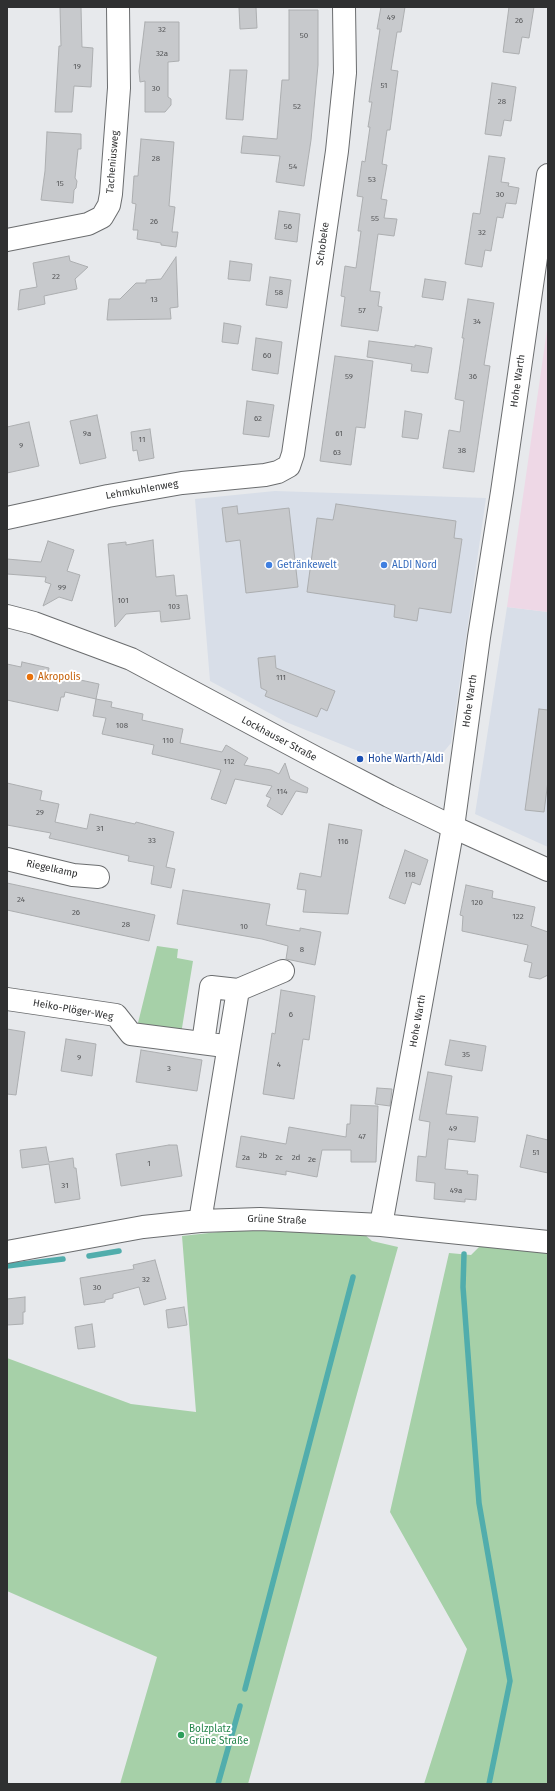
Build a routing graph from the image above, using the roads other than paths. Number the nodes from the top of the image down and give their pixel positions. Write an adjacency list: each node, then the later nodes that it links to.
1 (118, 7): 4 (street, Tacheniusweg)
2 (344, 7): 5 (street, Schobeke)
3 (548, 176): 8 (street, Hohe Warth)
4 (7, 240)
5 (278, 472): 6 (street, Lehmkuhlenweg)
6 (7, 518)
7 (7, 616): 8 (street, Lockhauser Straße)
8 (453, 828): 10 (street, Lockhauser Straße); 18 (street, Hohe Warth)
9 (7, 859): 11 (street, Riegelkamp)
10 (548, 870)
11 (98, 876)
12 (282, 971): 13 (street)
13 (238, 990): 15 (street); 16 (street)
14 (7, 999): 15 (street, Heiko-Plöger-Weg)
15 (203, 1043): 16 (street, Heiko-Plöger-Weg)
16 (228, 1047): 17 (street)
17 (200, 1221): 18 (street, Grüne Straße); 20 (street, Grüne Straße)
18 (381, 1225): 19 (street, Grüne Straße)
19 (548, 1242)
20 (7, 1252)

